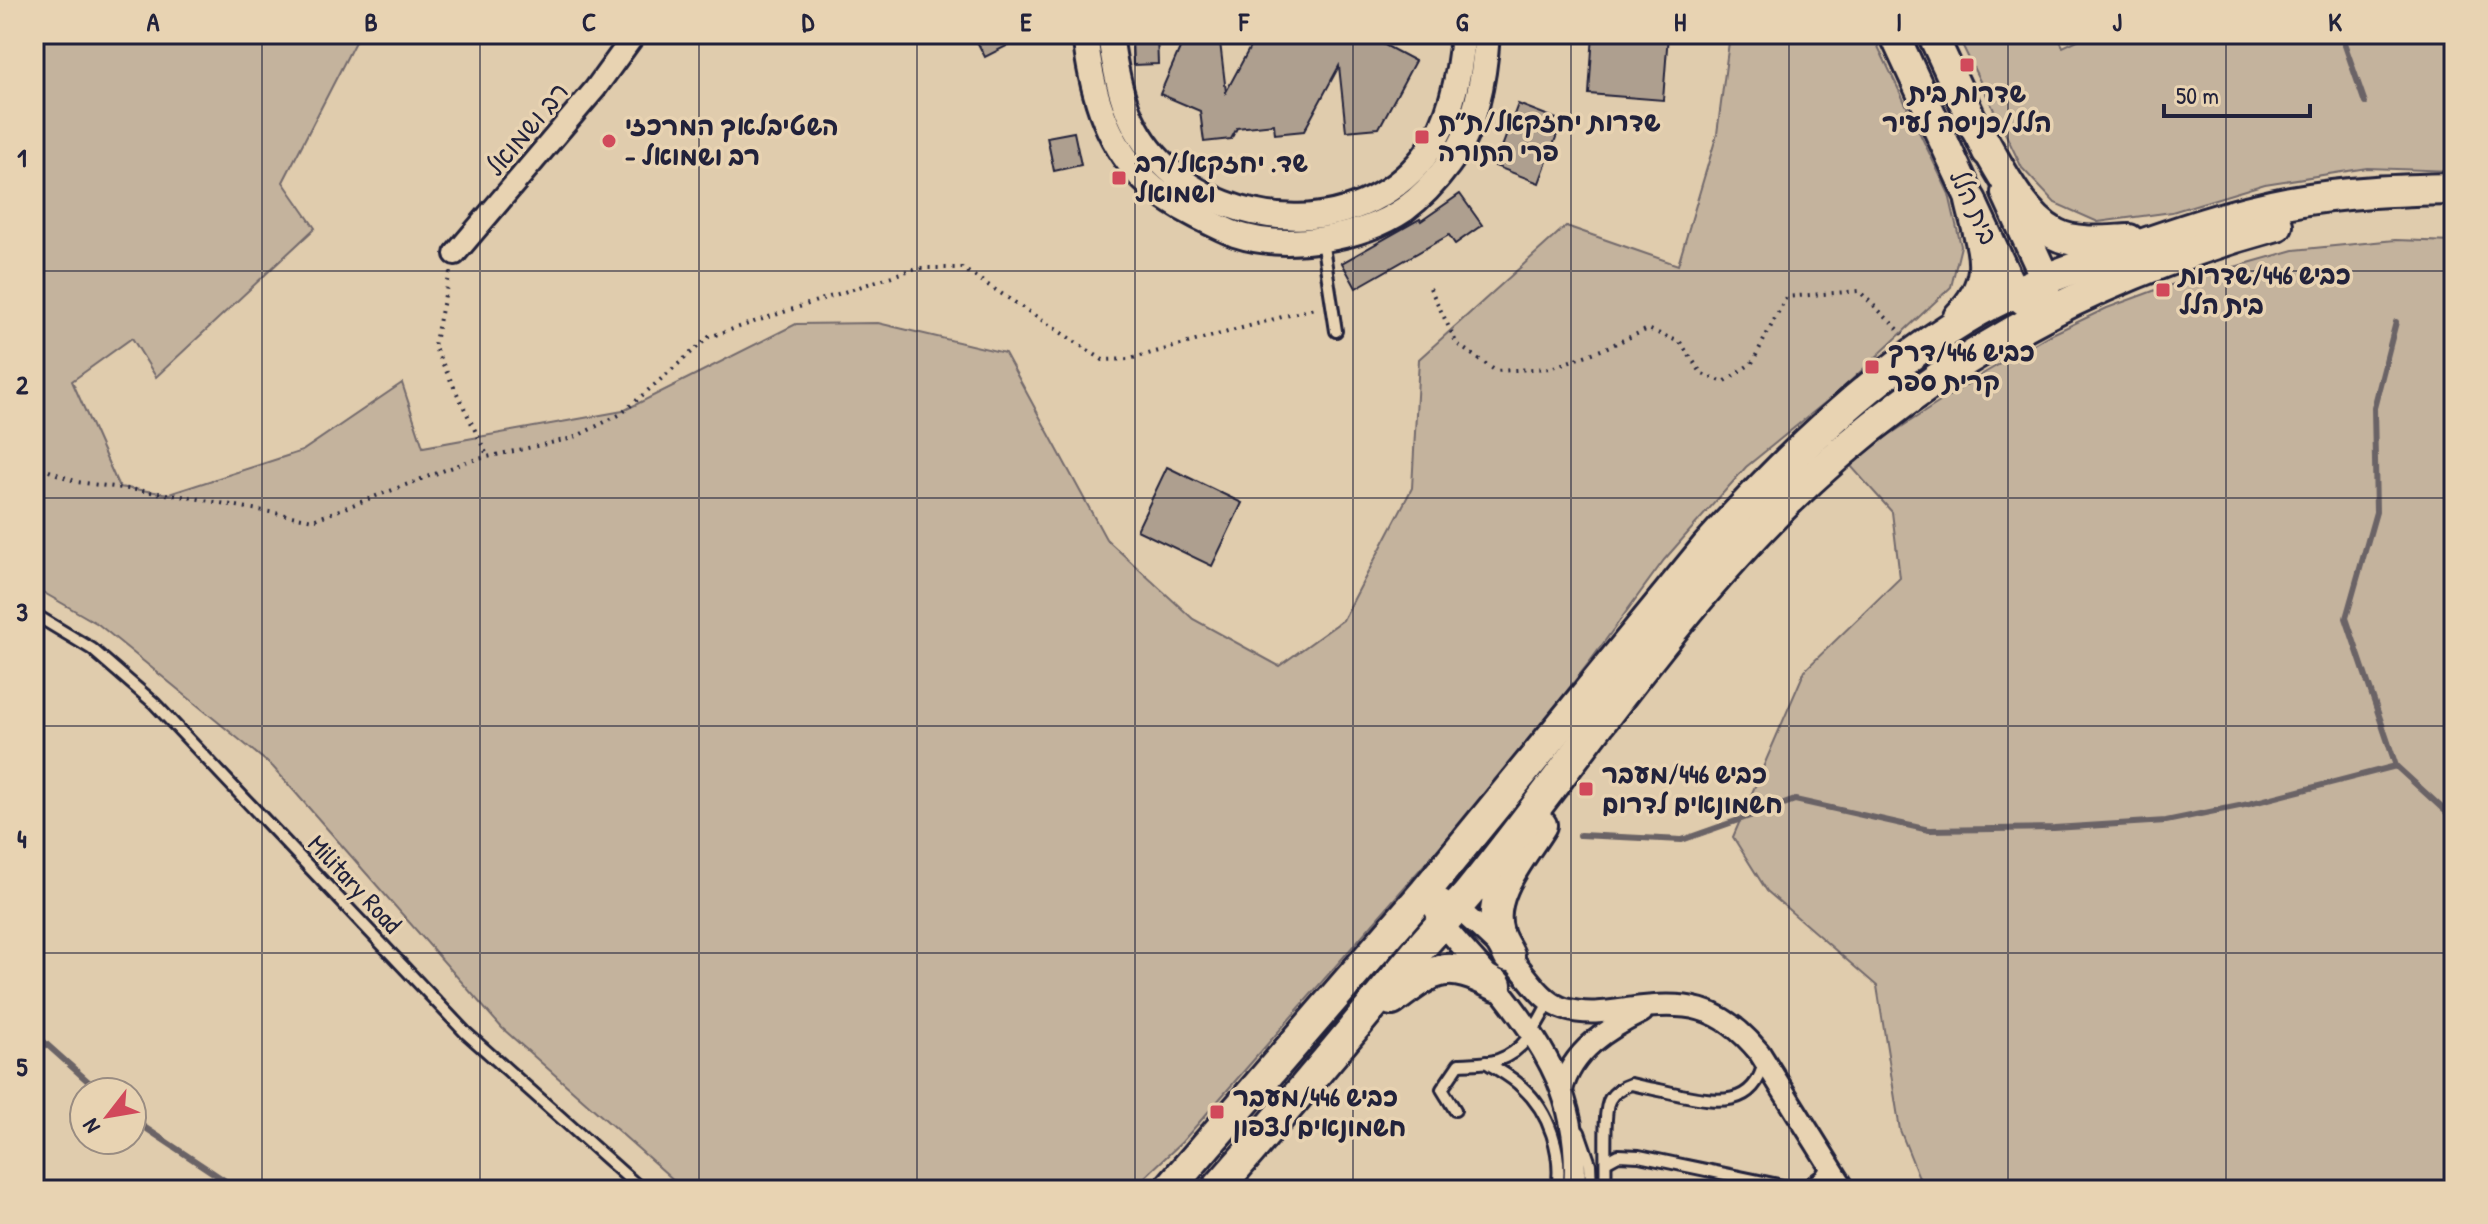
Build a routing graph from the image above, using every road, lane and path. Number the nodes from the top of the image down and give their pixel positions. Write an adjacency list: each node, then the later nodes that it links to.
1 (635, 34): 15 (street, רב ושמואל)
2 (1085, 34): 14 (street)
3 (1110, 34): 12 (street)
4 (1463, 34): 12 (street)
5 (1487, 34): 14 (street)
6 (1894, 34): 10 (main road, בית הלל)
7 (1932, 34): 8 (main road, בית הלל)
8 (1977, 130): 13 (main road); 16 (main road, בית הלל)
9 (2454, 189): 13 (main road)
10 (1971, 201): 18 (main road, בית הלל); 22 (main road)
11 (2454, 207): 20 (main road)
12 (1319, 215): 14 (street)
13 (2161, 238): 16 (main road)
14 (1322, 240): 19 (lane)
15 (455, 254): 23 (path)
16 (2046, 280): 18 (main road); 20 (main road)
17 (1430, 288): 22 (path)
18 (2014, 293): 20 (main road); 22 (main road)
19 (1332, 303): 21 (lane); 23 (path)
20 (2043, 315): 26 (main road)
21 (1336, 331)
22 (1930, 342): 27 (main road)
23 (488, 457): 24 (path)
24 (34, 465)
25 (34, 614): 42 (lane, Military Road)
26 (1609, 711): 28 (main road); 29 (main road)
27 (1425, 892): 28 (street); 43 (main road)
28 (1449, 915): 29 (street); 30 (street); 33 (main road)
29 (1509, 956): 31 (street)
30 (1496, 985): 33 (main road); 34 (street)
31 (1549, 1002): 32 (street); 34 (lane)
32 (1656, 1005): 35 (street); 37 (street)
33 (1352, 1030): 39 (main road)
34 (1532, 1034): 36 (lane); 37 (street)
35 (1764, 1061): 40 (lane); 41 (street)
36 (1486, 1062): 38 (lane); 48 (lane)
37 (1566, 1099): 49 (street); 50 (lane)
38 (1455, 1110)
39 (1256, 1147): 44 (main road); 45 (main road); 46 (main road); 47 (main road)
40 (1607, 1161): 41 (lane); 51 (lane)
41 (1829, 1164): 52 (street)
42 (642, 1190)
43 (1168, 1190)
44 (1209, 1190)
45 (1216, 1190)
46 (1224, 1190)
47 (1237, 1190)
48 (1557, 1190)
49 (1574, 1190)
50 (1591, 1190)
51 (1605, 1190)
52 (1845, 1190)

